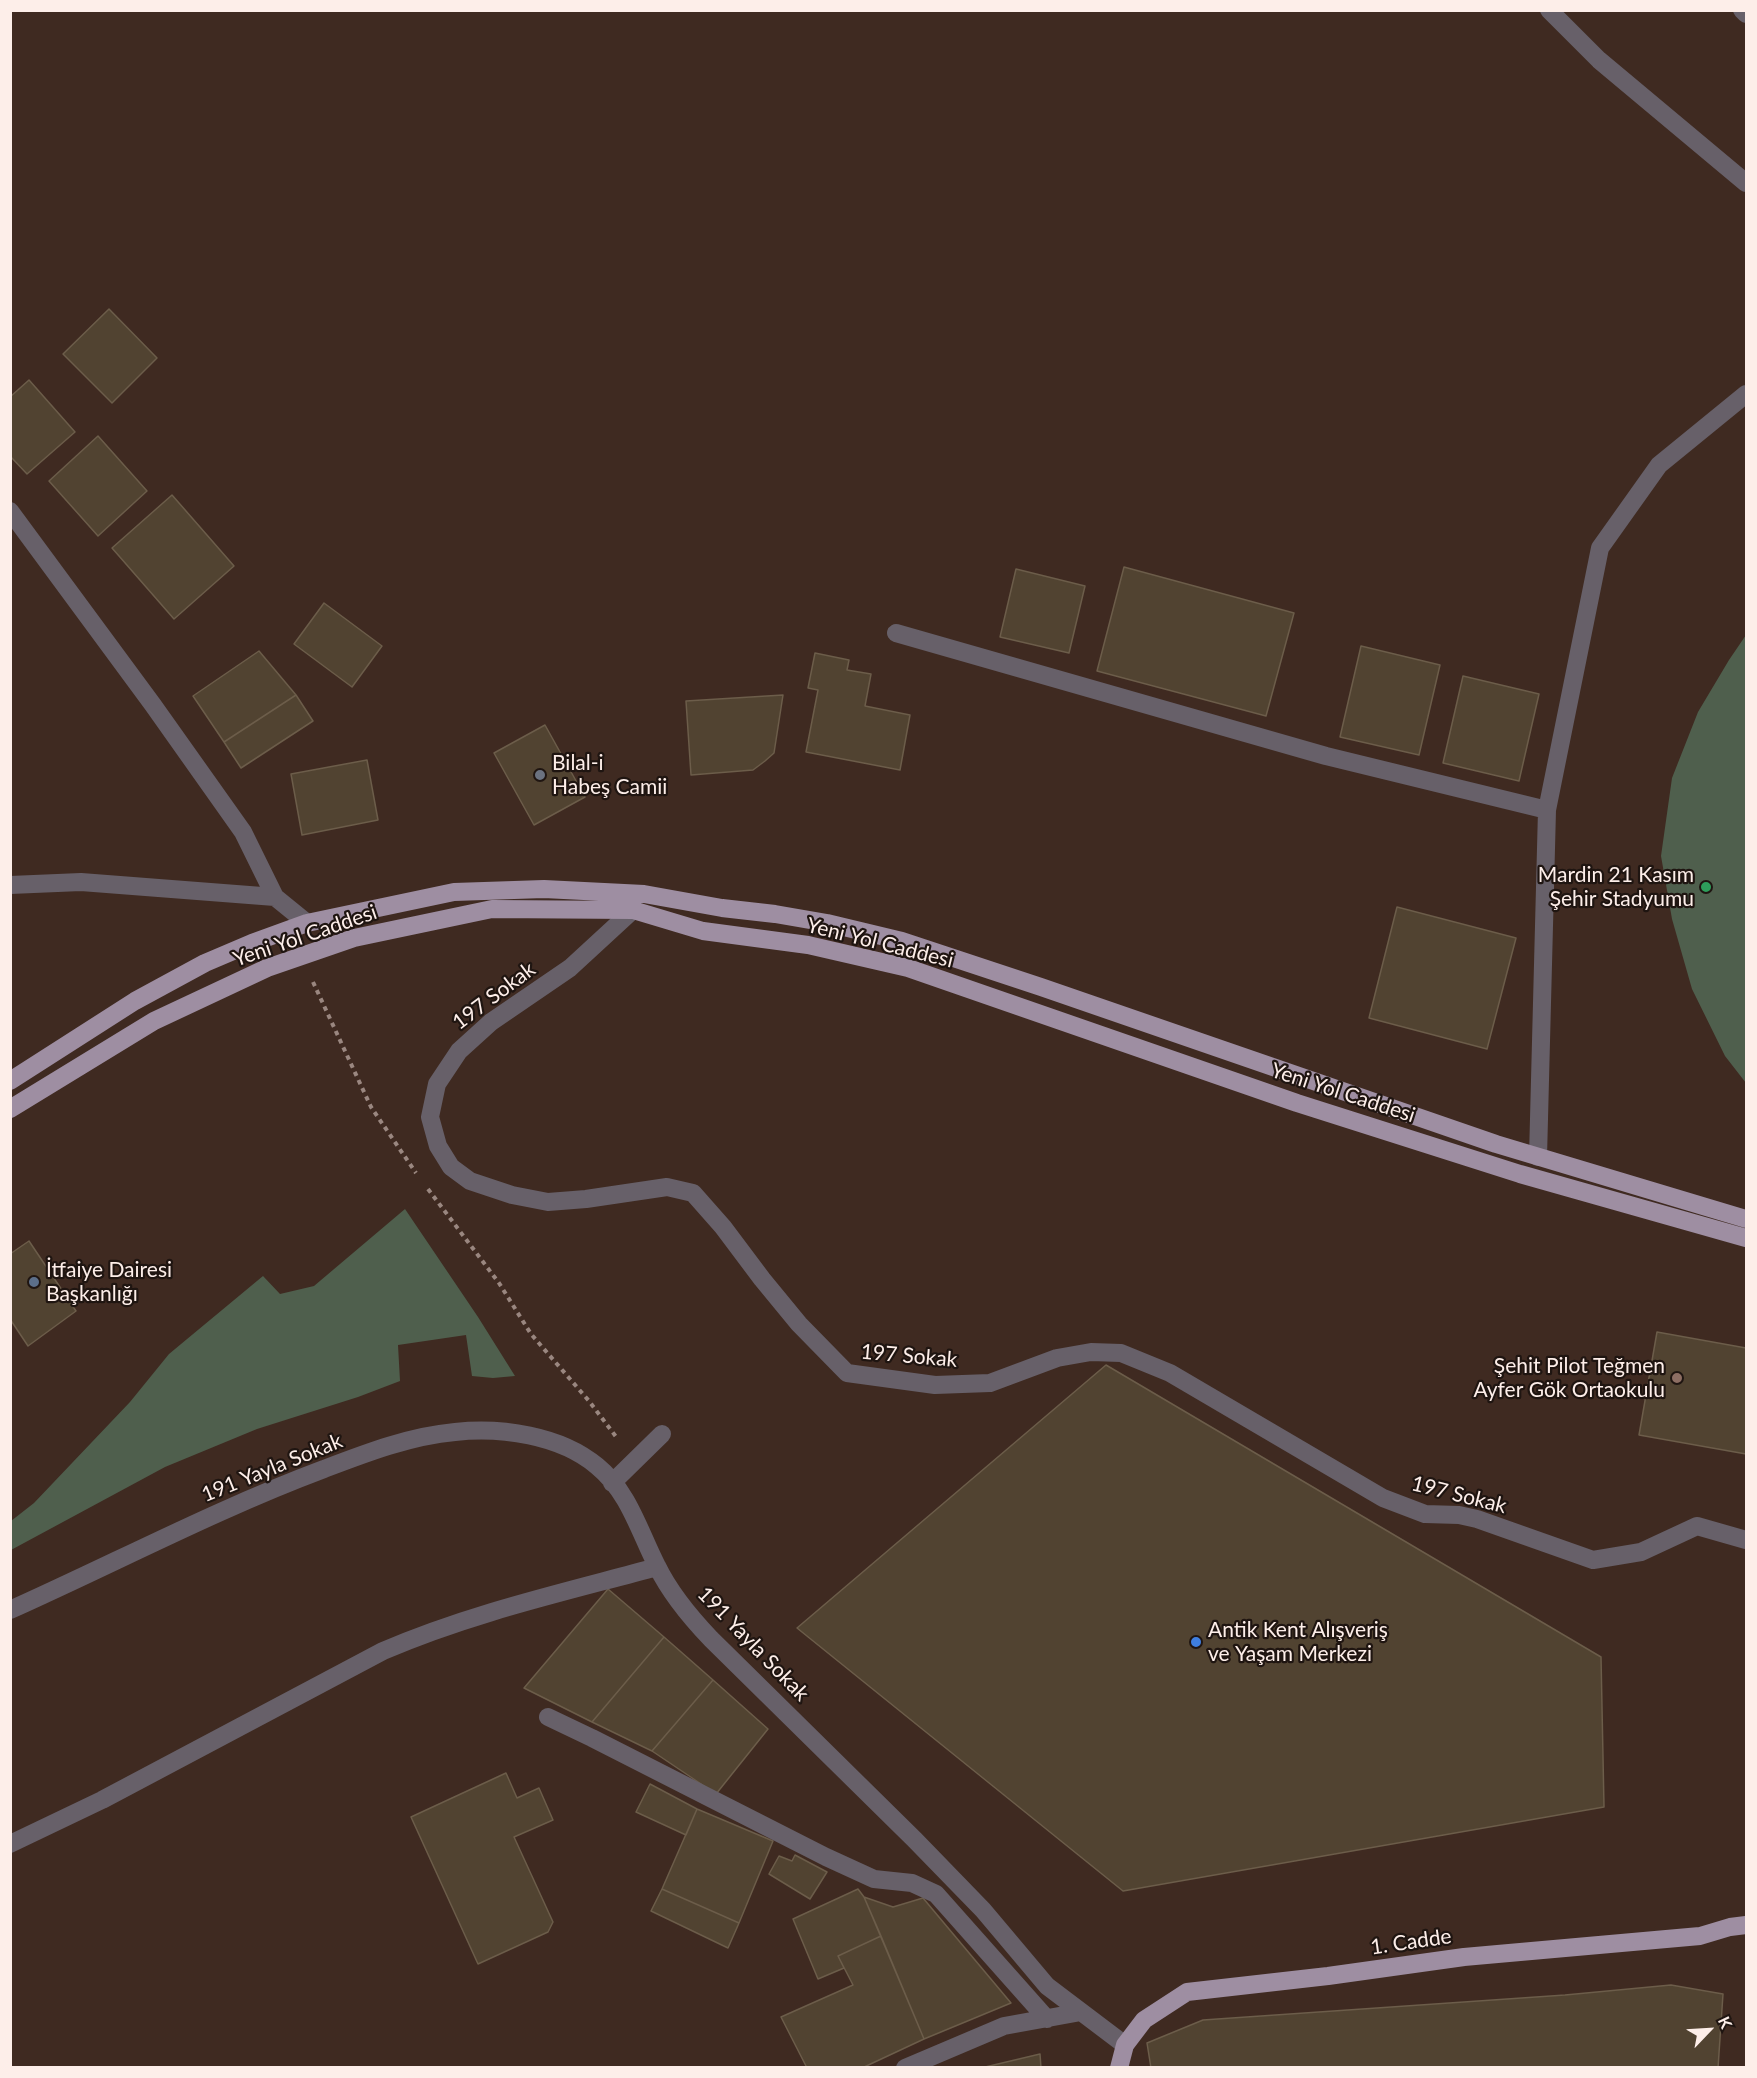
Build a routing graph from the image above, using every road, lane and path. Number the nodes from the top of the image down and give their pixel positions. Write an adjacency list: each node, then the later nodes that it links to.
1 (1549, 10): 4 (street)
2 (1742, 10): 3 (street)
3 (1746, 14)
4 (1746, 183)
5 (1746, 394): 8 (street)
6 (10, 511): 10 (street)
7 (896, 633): 8 (street)
8 (1547, 810): 16 (street)
9 (10, 885): 10 (street)
10 (275, 897): 12 (street)
11 (633, 909): 15 (main road, Yeni Yol Caddesi); 20 (main road, Yeni Yol Caddesi); 24 (street, 197 Sokak)
12 (307, 923): 14 (main road, Yeni Yol Caddesi); 16 (main road, Yeni Yol Caddesi)
13 (311, 976): 17 (path)
14 (10, 1080)
15 (10, 1109)
16 (1538, 1157): 19 (main road, Yeni Yol Caddesi)
17 (419, 1177)
18 (425, 1186): 22 (path)
19 (1746, 1219)
20 (1746, 1238)
21 (662, 1434): 22 (street)
22 (635, 1461): 23 (street)
23 (612, 1483): 25 (street, 191 Yayla Sokak); 26 (street, 191 Yayla Sokak)
24 (1746, 1540)
25 (657, 1567): 28 (street); 30 (street, 191 Yayla Sokak)
26 (10, 1610)
27 (548, 1717): 31 (street)
28 (10, 1844)
29 (1746, 1925): 32 (main road, 1. Cadde)
30 (1081, 2012): 31 (street); 32 (street, 191 Yayla Sokak)
31 (1047, 2019): 33 (street)
32 (1125, 2045): 34 (main road, 1. Cadde)
33 (905, 2067)
34 (1119, 2067)

